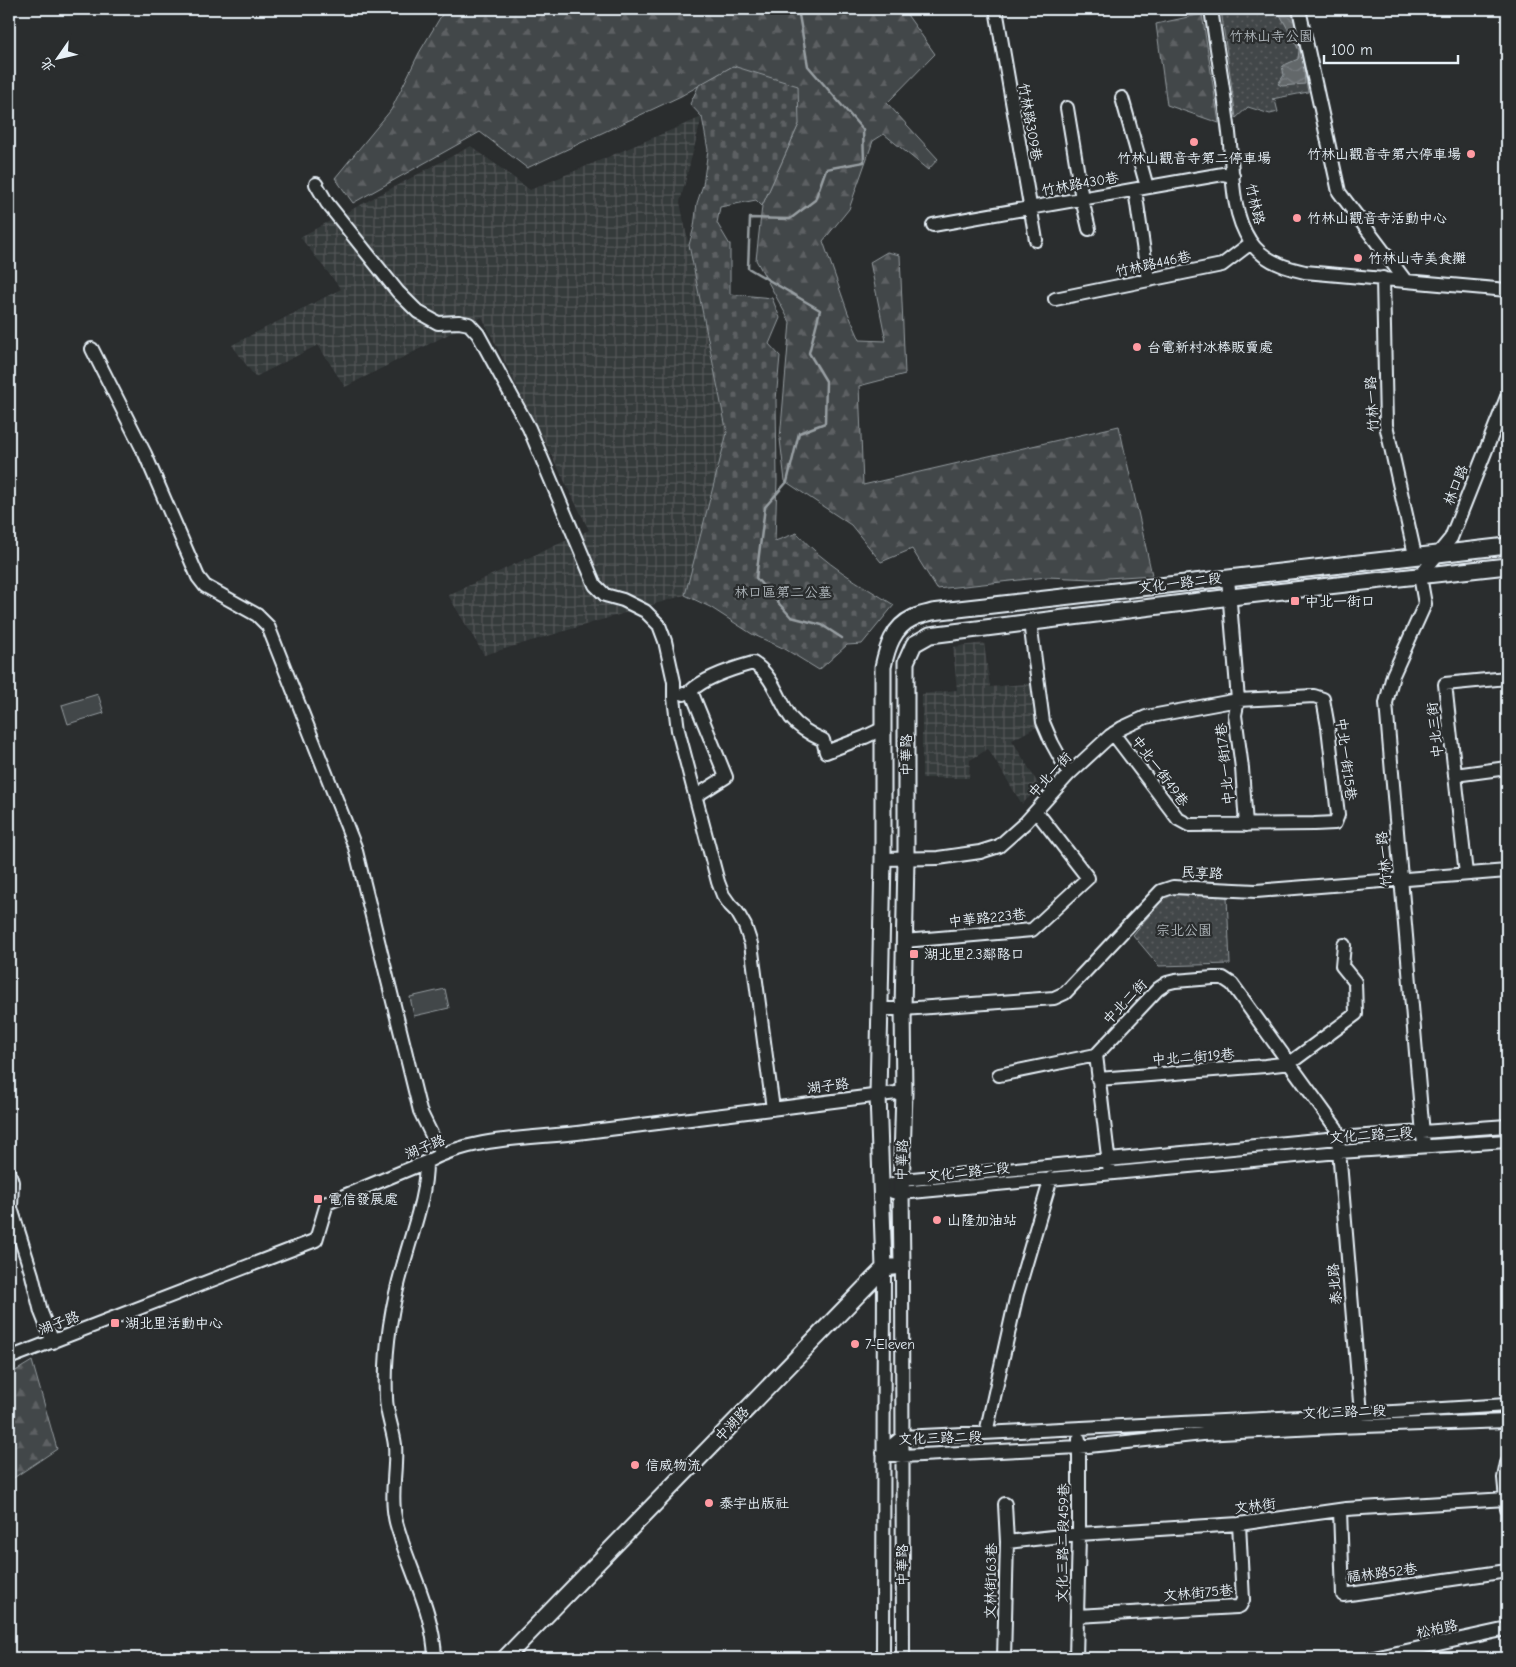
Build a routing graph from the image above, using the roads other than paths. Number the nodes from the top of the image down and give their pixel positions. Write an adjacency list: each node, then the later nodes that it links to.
1 (996, 9): 10 (street, 竹林路309巷)
2 (1211, 9): 6 (street, 竹林路)
3 (1299, 9): 17 (street)
4 (1122, 98): 8 (street)
5 (1067, 108): 9 (street)
6 (1233, 176): 8 (street, 竹林路430巷); 14 (street, 竹林路)
7 (316, 184): 34 (street)
8 (1141, 189): 9 (street, 竹林路430巷); 16 (street)
9 (1082, 199): 10 (street, 竹林路430巷); 12 (street)
10 (1030, 208): 11 (street, 竹林路430巷); 13 (street, 竹林路309巷)
11 (933, 225)
12 (1089, 229)
13 (1036, 240)
14 (1251, 243): 15 (street, 竹林路); 16 (street, 竹林路446巷)
15 (1383, 278): 17 (street, 竹林路); 24 (street, 竹林一路)
16 (1148, 280): 19 (street, 竹林路446巷)
17 (1405, 280): 18 (street, 竹林路)
18 (1507, 290)
19 (1055, 299)
20 (92, 349): 67 (street)
21 (1507, 397): 23 (street, 林口路)
22 (1507, 546): 23 (main road, 文化一路二段)
23 (1438, 553): 24 (main road, 文化一路二段); 26 (street, 林口路)
24 (1416, 555): 26 (main road); 27 (main road, 文化一路二段)
25 (1507, 566): 26 (main road, 文化一路二段)
26 (1420, 576): 28 (main road, 文化一路二段); 49 (street, 竹林一路)
27 (1228, 578): 28 (street); 31 (main road, 文化一路二段)
28 (1231, 597): 29 (main road, 文化一路二段); 36 (street)
29 (1030, 622): 30 (main road, 文化一路二段); 40 (street)
30 (906, 662): 46 (main road, 中華路)
31 (883, 667): 37 (main road, 中華路)
32 (1507, 678): 41 (street, 中北三街)
33 (690, 691): 34 (street); 37 (street); 42 (street)
34 (674, 698): 42 (street)
35 (1322, 699): 36 (street, 中北一街); 44 (street, 中北一街15巷)
36 (1238, 700): 38 (street, 中北一街); 44 (street, 中北一街17巷)
37 (884, 728): 45 (main road, 中華路)
38 (1114, 733): 40 (street, 中北一街); 44 (street, 中北一街49巷)
39 (1507, 768): 41 (street, 中北三街)
40 (1069, 774): 43 (street, 中北一街)
41 (1455, 774): 48 (street, 中北三街)
42 (696, 796): 60 (street)
43 (1036, 811): 46 (street, 中北一街); 50 (street, 中華路223巷)
44 (1246, 825)
45 (883, 859): 46 (street, 中北一街); 52 (main road, 中華路)
46 (906, 859): 50 (main road, 中華路)
47 (1507, 871): 48 (street, 民享路)
48 (1466, 874): 49 (street, 民享路)
49 (1401, 880): 53 (street, 民享路); 62 (street, 竹林一路)
50 (904, 941): 53 (main road, 中華路)
51 (1344, 945): 55 (street)
52 (881, 1008): 53 (street, 民享路); 59 (main road, 中華路)
53 (903, 1009): 58 (main road, 中華路)
54 (1096, 1055): 55 (street, 中北二街); 56 (street); 57 (street)
55 (1290, 1063): 57 (street, 中北二街19巷); 63 (street, 中北二街)
56 (999, 1075)
57 (1098, 1079): 68 (street)
58 (904, 1092): 59 (street, 湖子路); 73 (main road, 中華路)
59 (878, 1095): 60 (street, 湖子路); 74 (main road, 中華路)
60 (772, 1109): 67 (street, 湖子路)
61 (1507, 1126): 62 (street, 文化二路二段)
62 (1422, 1131): 63 (street, 文化二路二段); 65 (street, 竹林一路)
63 (1338, 1138): 66 (street, 泰北路); 68 (street, 文化二路二段)
64 (1507, 1142): 65 (street, 文化二路二段)
65 (1424, 1146): 66 (street, 文化二路二段)
66 (1339, 1152): 71 (street, 文化二路二段); 80 (street, 泰北路)
67 (441, 1154): 69 (street, 湖子路)
68 (1108, 1159): 71 (street); 73 (street, 文化二路二段)
69 (426, 1162): 77 (street, 湖子路); 98 (street)
70 (9, 1172): 77 (street)
71 (1110, 1173): 72 (street, 文化二路二段)
72 (1051, 1178): 73 (street, 文化二路二段); 83 (street)
73 (902, 1186): 74 (street, 文化二路二段); 75 (main road, 中華路)
74 (881, 1190): 76 (main road, 中華路)
75 (902, 1266): 76 (main road); 84 (street, 中華路)
76 (884, 1268): 86 (street, 中華路); 99 (main road, 中湖路)
77 (53, 1342): 78 (street, 湖子路)
78 (9, 1358)
79 (1507, 1405): 80 (street, 文化三路二段)
80 (1362, 1420): 81 (street, 文化三路二段); 82 (street, 文化三路二段); 85 (street, 文化三路二段)
81 (1507, 1421)
82 (1079, 1429): 83 (street, 文化三路二段); 85 (street, 文化三路二段459巷)
83 (986, 1433): 84 (street, 文化三路二段)
84 (902, 1437): 86 (street, 文化三路二段); 87 (street, 中華路)
85 (1079, 1447): 87 (street, 文化三路二段); 93 (street, 文化三路二段459巷)
86 (884, 1453): 87 (street, 文化三路二段); 100 (street, 中華路)
87 (902, 1456): 101 (street, 中華路)
88 (1507, 1463): 90 (street)
89 (1005, 1504): 94 (street, 文林街163巷)
90 (1507, 1504): 91 (street, 文林街)
91 (1340, 1510): 92 (street, 文林街); 95 (street, 福林路52巷)
92 (1239, 1524): 93 (street, 文林街); 96 (street, 文林街75巷)
93 (1079, 1534): 94 (street, 文林街); 96 (street, 文化三路二段459巷)
94 (1007, 1542): 102 (street, 文林街163巷)
95 (1507, 1572)
96 (1076, 1616): 103 (street, 文化三路二段459巷)
97 (1507, 1629): 104 (street, 松柏路)
98 (435, 1658)
99 (505, 1658)
100 (883, 1658)
101 (902, 1658)
102 (1004, 1658)
103 (1076, 1658)
104 (1374, 1658)

